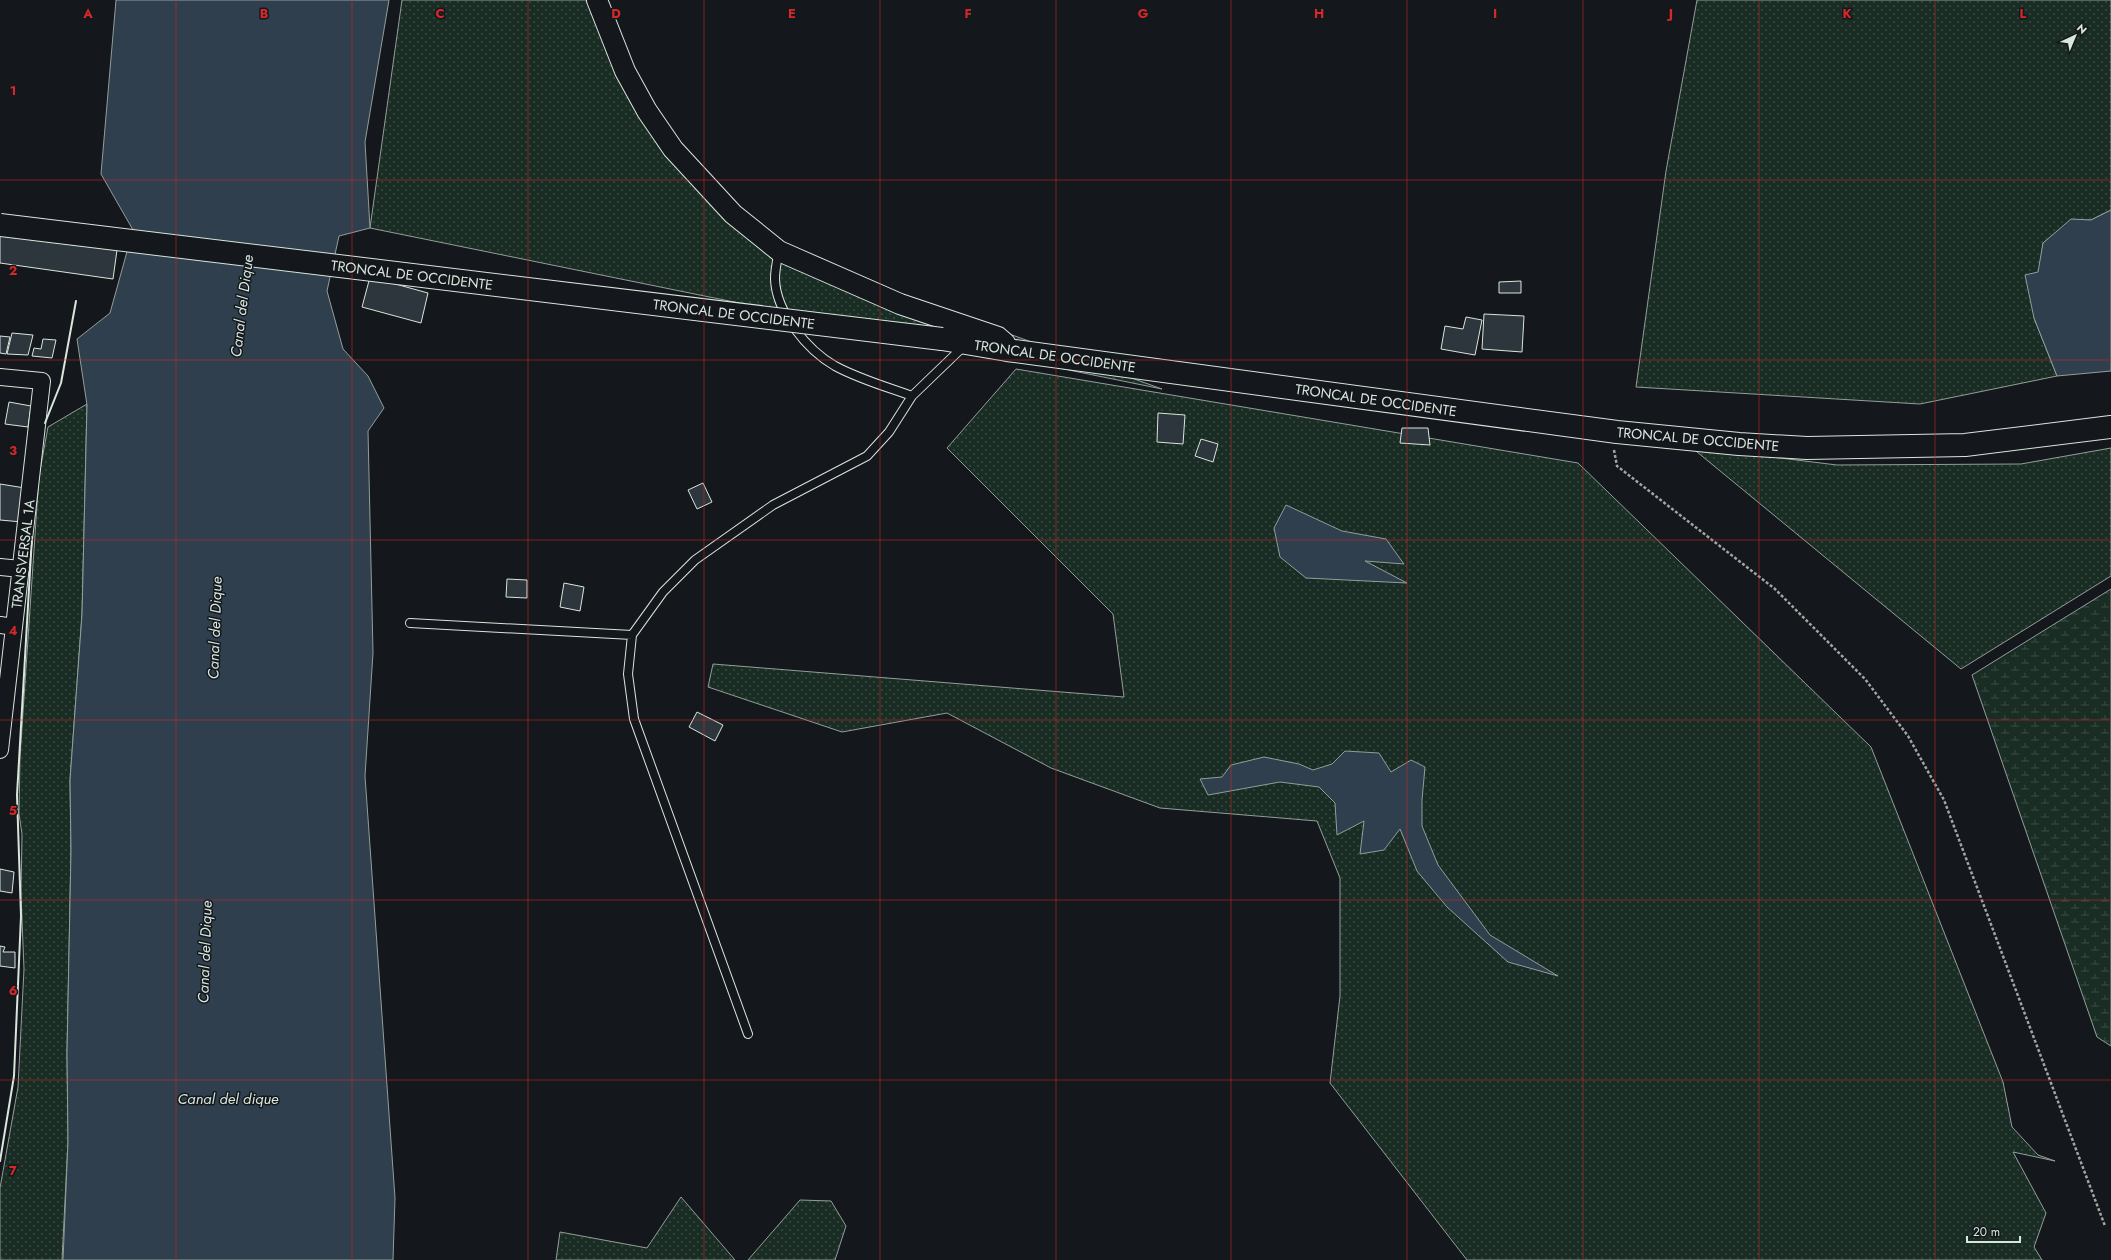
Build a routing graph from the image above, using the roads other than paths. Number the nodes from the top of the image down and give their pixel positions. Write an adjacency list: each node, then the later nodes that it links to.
1 (597, 0): 3 (street)
2 (0, 225): 4 (highway, TRONCAL DE OCCIDENTE, bridge)
3 (779, 251): 5 (street); 7 (lane)
4 (967, 343): 5 (highway, TRONCAL DE OCCIDENTE); 7 (lane)
5 (1007, 350): 8 (highway, TRONCAL DE OCCIDENTE)
6 (0, 377): 10 (street, TRANSVERSAL 1A)
7 (912, 396): 13 (lane)
8 (2111, 427)
9 (0, 567): 10 (street)
10 (21, 569): 12 (street, TRANSVERSAL 1A)
11 (410, 622): 13 (lane)
12 (7, 626): 14 (street, TRANSVERSAL 1A)
13 (632, 635): 15 (lane)
14 (0, 750)
15 (748, 1034)

